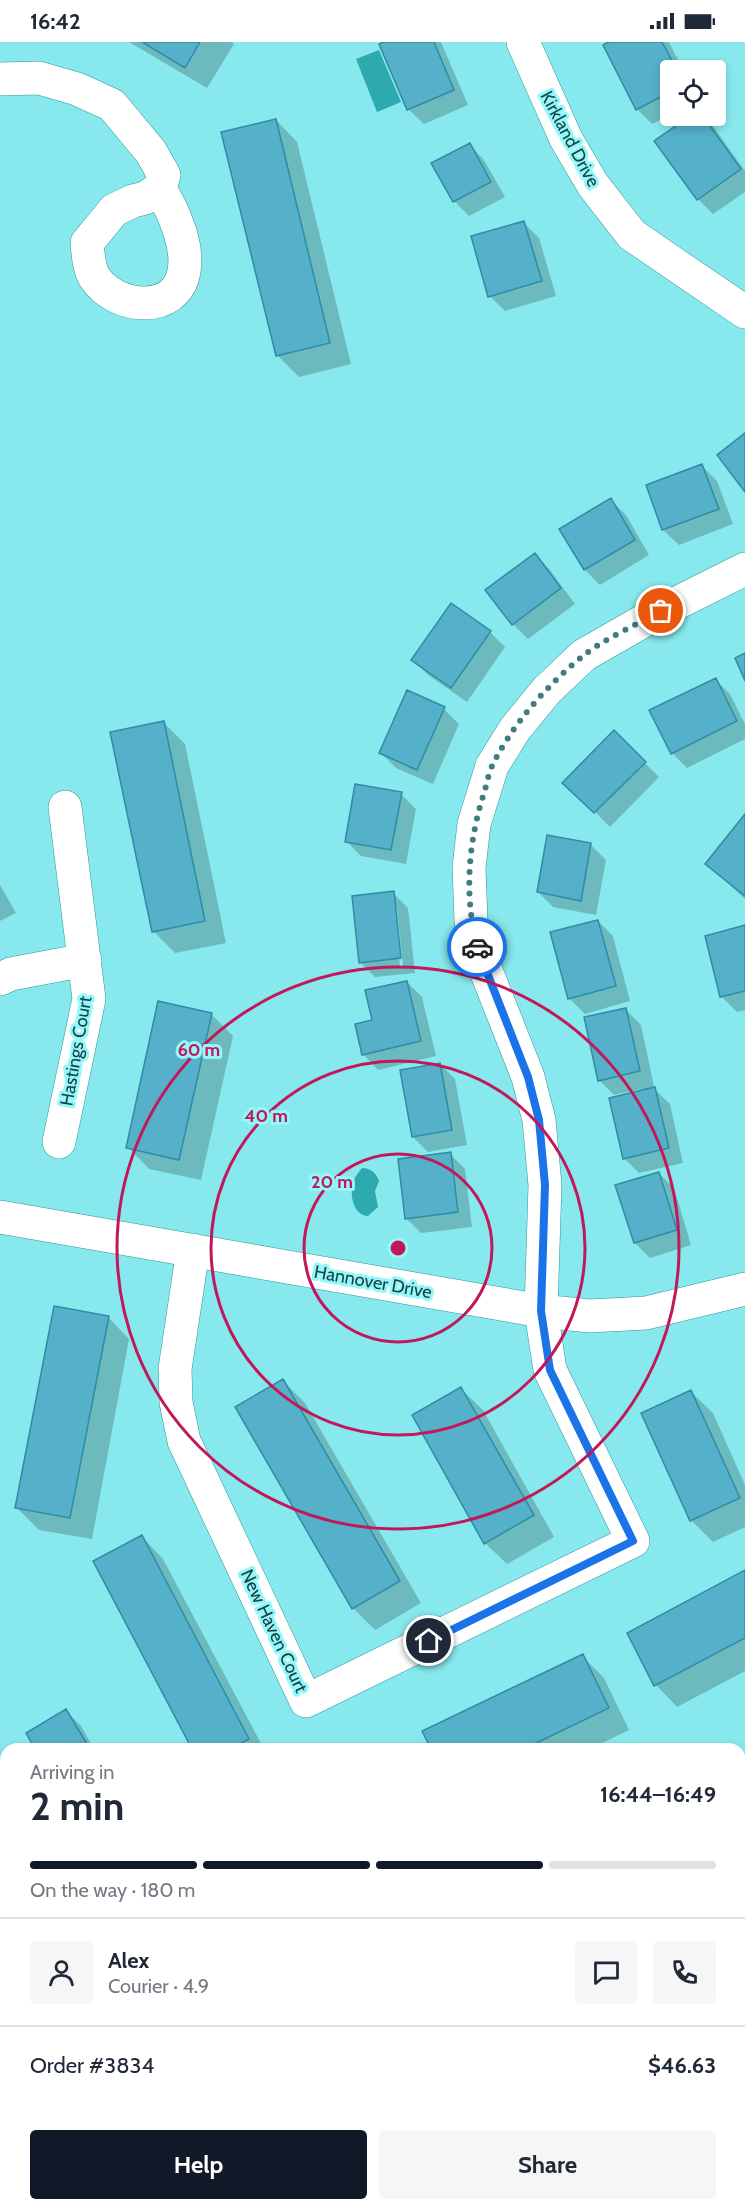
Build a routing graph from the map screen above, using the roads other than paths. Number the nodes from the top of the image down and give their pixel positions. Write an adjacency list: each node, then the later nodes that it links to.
1 (523, 42): 4 (street, Kirkland Drive)
2 (0, 79): 3 (street)
3 (161, 188)
4 (745, 312)
5 (745, 569): 13 (street)
6 (65, 807): 7 (street, Hastings Court)
7 (85, 960): 8 (street); 9 (street, Hastings Court)
8 (0, 979)
9 (59, 1142)
10 (0, 1216): 11 (street, Hannover Drive)
11 (193, 1250): 13 (street, Hannover Drive); 13 (street, New Haven Court)
12 (745, 1289): 13 (street, Hannover Drive)
13 (541, 1311)

